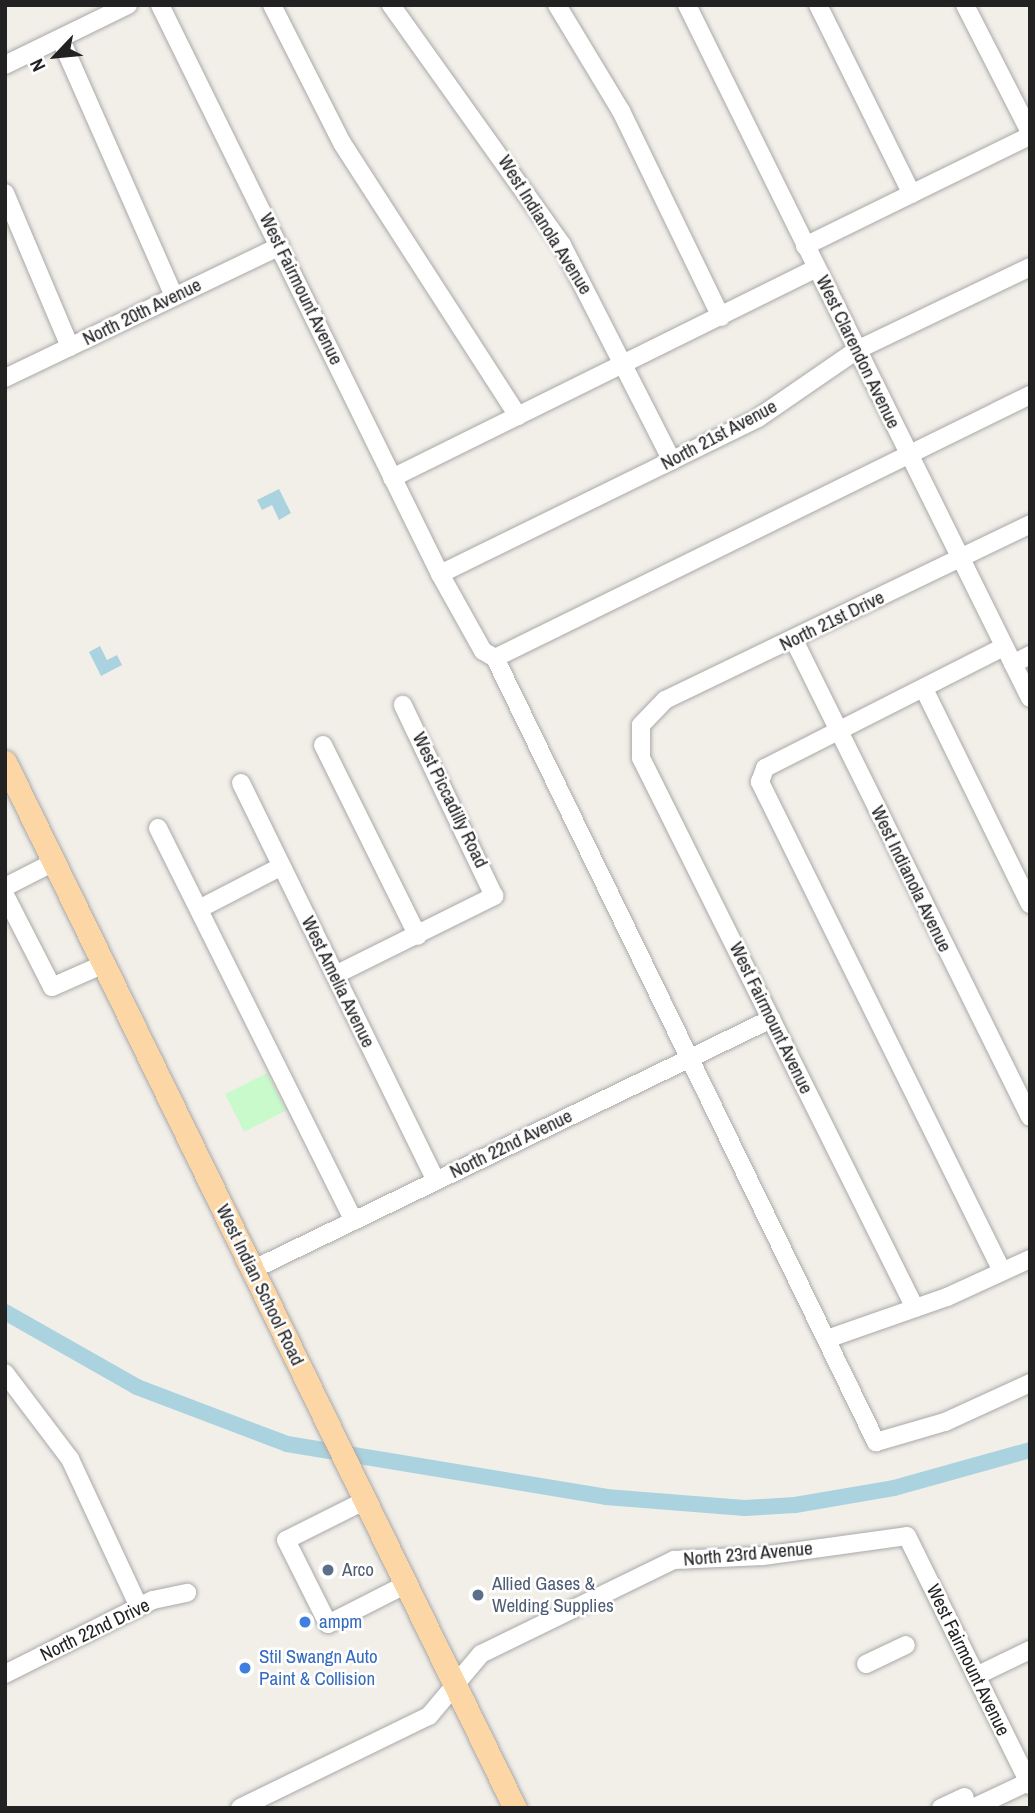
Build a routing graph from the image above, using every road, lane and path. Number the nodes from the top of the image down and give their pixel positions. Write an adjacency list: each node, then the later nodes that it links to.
1 (128, 5): 9 (street)
2 (160, 5): 14 (street, West Fairmount Avenue)
3 (272, 5): 25 (street)
4 (391, 5): 22 (street, West Indianola Avenue)
5 (557, 5): 19 (street)
6 (687, 5): 15 (street, West Clarendon Avenue)
7 (818, 5): 13 (street)
8 (964, 5): 11 (street)
9 (61, 40): 10 (street); 18 (street)
10 (5, 65)
11 (1030, 134): 13 (street)
12 (5, 193): 20 (street)
13 (912, 194): 15 (street)
14 (280, 246): 18 (street, North 20th Avenue); 28 (street, West Fairmount Avenue)
15 (806, 246): 17 (street, West Clarendon Avenue)
16 (1030, 267): 21 (street, North 21st Avenue)
17 (816, 268): 19 (street); 21 (street, West Clarendon Avenue)
18 (174, 296): 20 (street, North 20th Avenue)
19 (721, 317): 22 (street)
20 (70, 347): 23 (street, North 20th Avenue)
21 (857, 350): 26 (street, West Clarendon Avenue); 27 (street, North 21st Avenue)
22 (624, 364): 25 (street); 27 (street, West Indianola Avenue)
23 (5, 378)
24 (1030, 395): 26 (street)
25 (518, 416): 28 (street)
26 (909, 455): 30 (street, West Clarendon Avenue); 35 (street)
27 (672, 461): 31 (street, North 21st Avenue)
28 (392, 478): 31 (street, West Fairmount Avenue)
29 (1030, 524): 30 (street, North 21st Drive)
30 (961, 557): 32 (street, North 21st Drive); 33 (street, West Clarendon Avenue)
31 (440, 574): 35 (street, West Fairmount Avenue)
32 (794, 640): 40 (street, North 21st Drive); 41 (street, West Indianola Avenue)
33 (1004, 647): 36 (street, West Clarendon Avenue); 37 (street)
34 (1030, 655): 36 (street)
35 (495, 658): 56 (street, West Fairmount Avenue)
36 (1013, 664): 38 (street, West Clarendon Avenue)
37 (924, 690): 41 (street); 50 (street)
38 (1030, 698)
39 (403, 705): 52 (street, West Piccadilly Road)
40 (641, 725): 55 (street, West Fairmount Avenue)
41 (838, 731): 57 (street, West Indianola Avenue); 62 (street)
42 (323, 745): 52 (street)
43 (5, 762): 46 (main road, West Indian School Road)
44 (241, 783): 47 (street, West Amelia Avenue)
45 (158, 828): 51 (street)
46 (54, 862): 48 (street); 53 (main road, West Indian School Road)
47 (282, 866): 51 (street); 54 (street, West Amelia Avenue)
48 (5, 887)
49 (5, 895): 53 (street)
50 (1030, 904)
51 (199, 909): 59 (street)
52 (418, 936): 54 (street)
53 (104, 964): 61 (main road, West Indian School Road)
54 (335, 975): 58 (street, West Amelia Avenue)
55 (771, 1019): 56 (street, North 22nd Avenue); 63 (street, West Fairmount Avenue)
56 (687, 1059): 58 (street, North 22nd Avenue); 64 (street, West Fairmount Avenue)
57 (1030, 1118)
58 (436, 1181): 59 (street, North 22nd Avenue)
59 (354, 1220): 61 (street, North 22nd Avenue)
60 (1030, 1259): 62 (street)
61 (252, 1270): 67 (main road, West Indian School Road)
62 (1002, 1271): 63 (street)
63 (915, 1308): 64 (street)
64 (827, 1339): 66 (street, West Fairmount Avenue)
65 (5, 1373): 71 (street)
66 (1030, 1383)
67 (364, 1501): 69 (main road, West Indian School Road); 69 (street)
68 (907, 1536): 76 (street, West Fairmount Avenue); 77 (street, North 23rd Avenue)
69 (405, 1585): 77 (main road, West Indian School Road)
70 (187, 1593): 71 (street, North 22nd Drive)
71 (139, 1607): 75 (street, North 22nd Drive)
72 (906, 1644): 74 (street)
73 (1030, 1650): 76 (street)
74 (866, 1664)
75 (5, 1674)
76 (976, 1676): 78 (street, West Fairmount Avenue)
77 (454, 1684): 80 (street, North 23rd Avenue); 81 (main road, West Indian School Road)
78 (1029, 1783): 79 (street)
79 (969, 1802): 82 (street)
80 (240, 1808)
81 (516, 1808)
82 (941, 1808)

